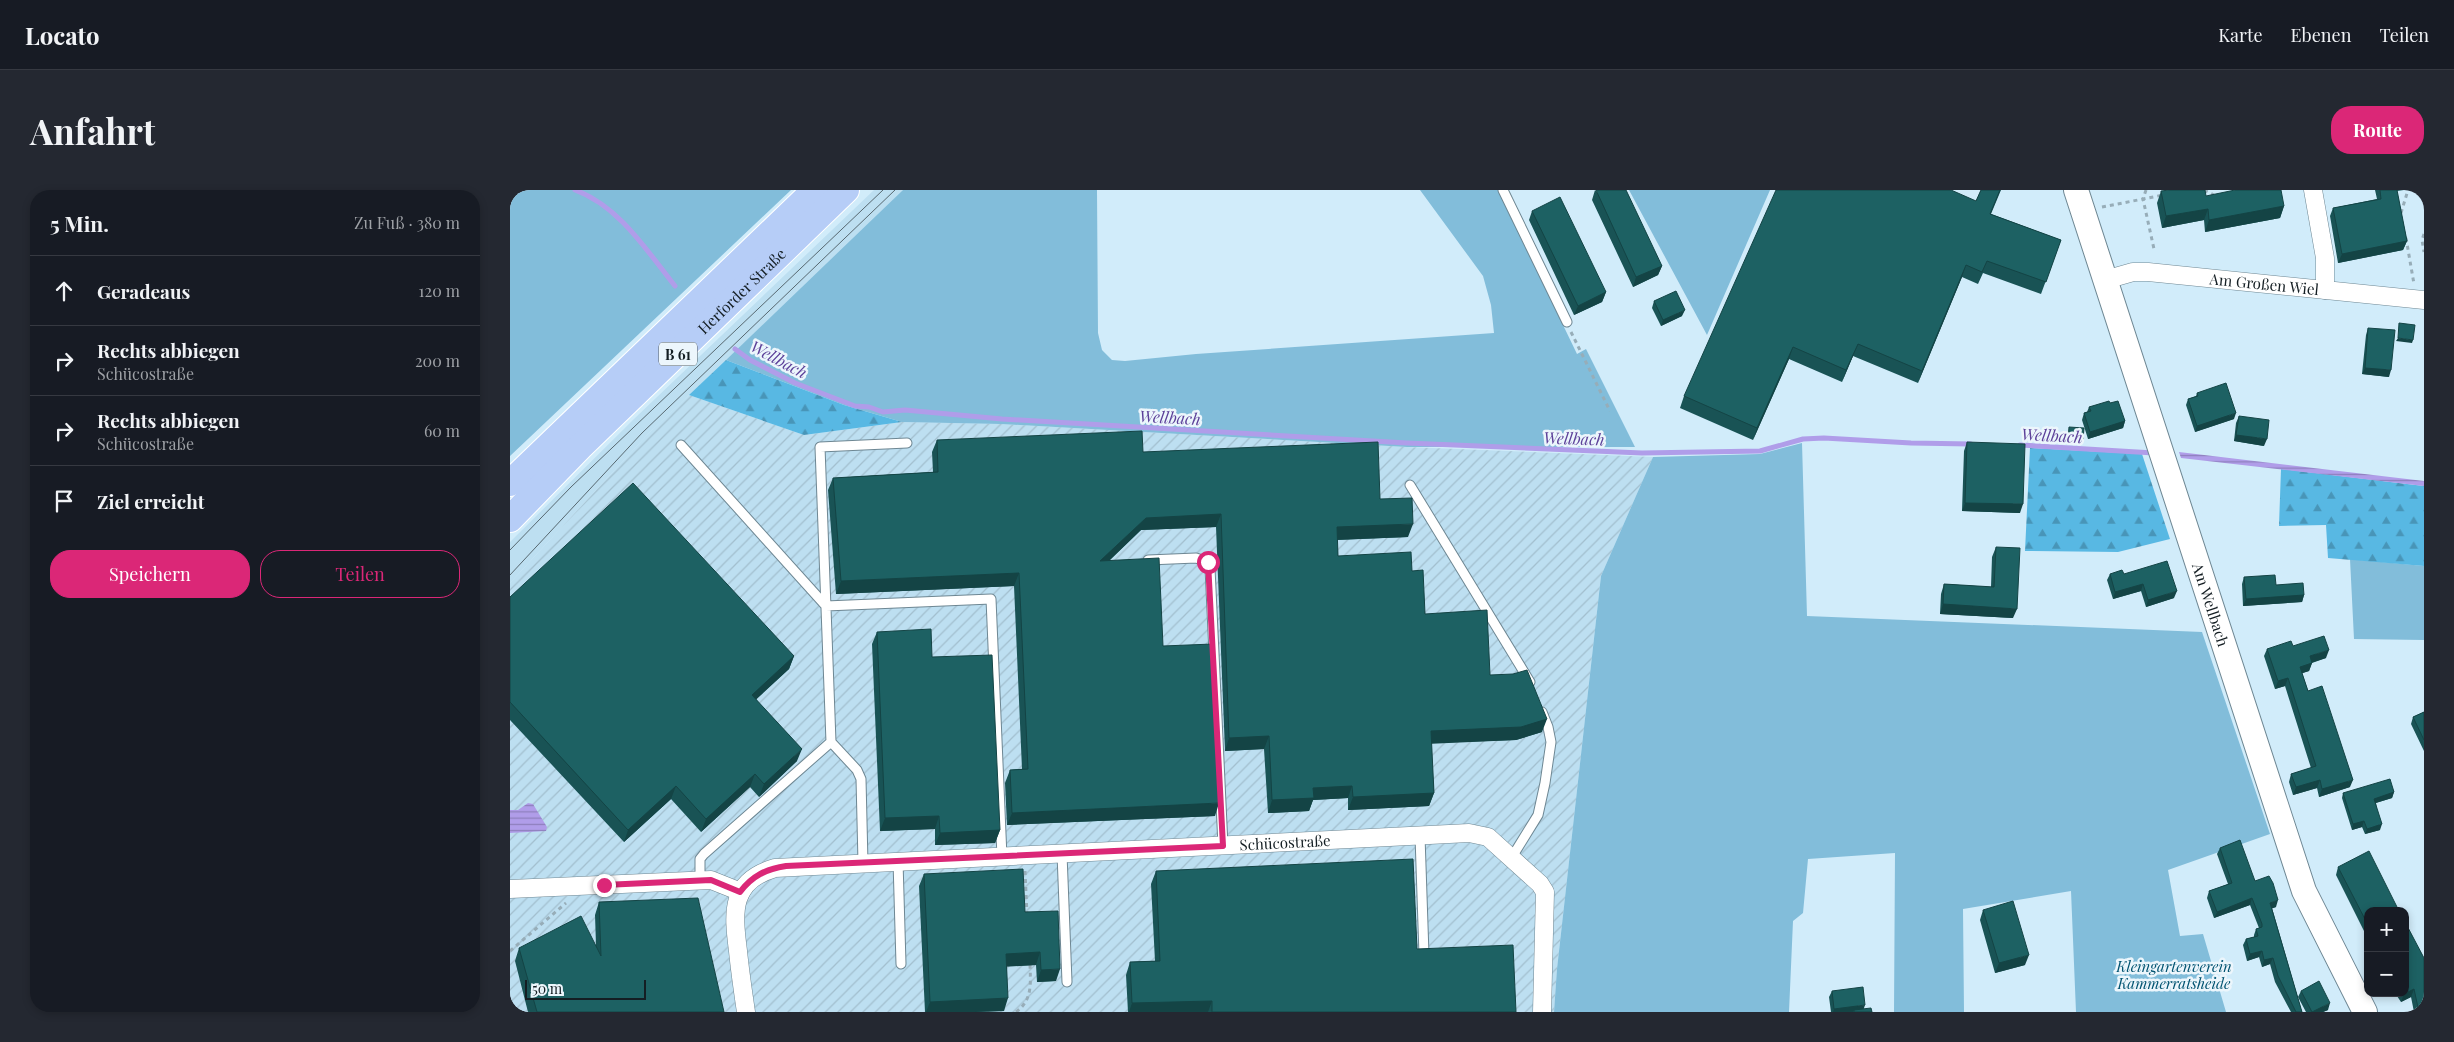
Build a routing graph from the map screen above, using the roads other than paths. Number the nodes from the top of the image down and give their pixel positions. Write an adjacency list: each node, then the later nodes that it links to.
1 (815, 190): 12 (main road, Herforder Straße / B 61)
2 (846, 190): 14 (main road, Herforder Straße / B 61)
3 (1503, 190): 9 (lane)
4 (2076, 190): 6 (main road, Am Wellbach)
5 (2313, 190): 7 (street)
6 (2105, 280): 7 (street, Am Großen Wiel); 33 (main road, Am Wellbach)
7 (2325, 290): 8 (street, Am Großen Wiel)
8 (2424, 300)
9 (1567, 322)
10 (907, 444): 16 (lane)
11 (681, 445): 16 (lane)
12 (510, 483)
13 (1410, 485): 22 (lane)
14 (510, 519)
15 (1148, 560): 19 (lane)
16 (826, 606): 17 (lane); 21 (lane)
17 (830, 742): 24 (lane); 25 (lane)
18 (1420, 836): 19 (street, Schücostraße); 22 (street, Schücostraße); 28 (lane)
19 (1223, 846): 20 (street, Schücostraße)
20 (1062, 854): 21 (street, Schücostraße); 30 (lane)
21 (1002, 857): 23 (street, Schücostraße)
22 (1512, 857): 32 (street, Schücostraße)
23 (898, 861): 24 (street, Schücostraße); 29 (lane)
24 (863, 863): 27 (street, Schücostraße)
25 (700, 880): 26 (street); 27 (street)
26 (510, 889)
27 (740, 892): 31 (street)
28 (1424, 955)
29 (901, 964)
30 (1067, 982)
31 (746, 1012)
32 (1542, 1012)
33 (2365, 1012)

